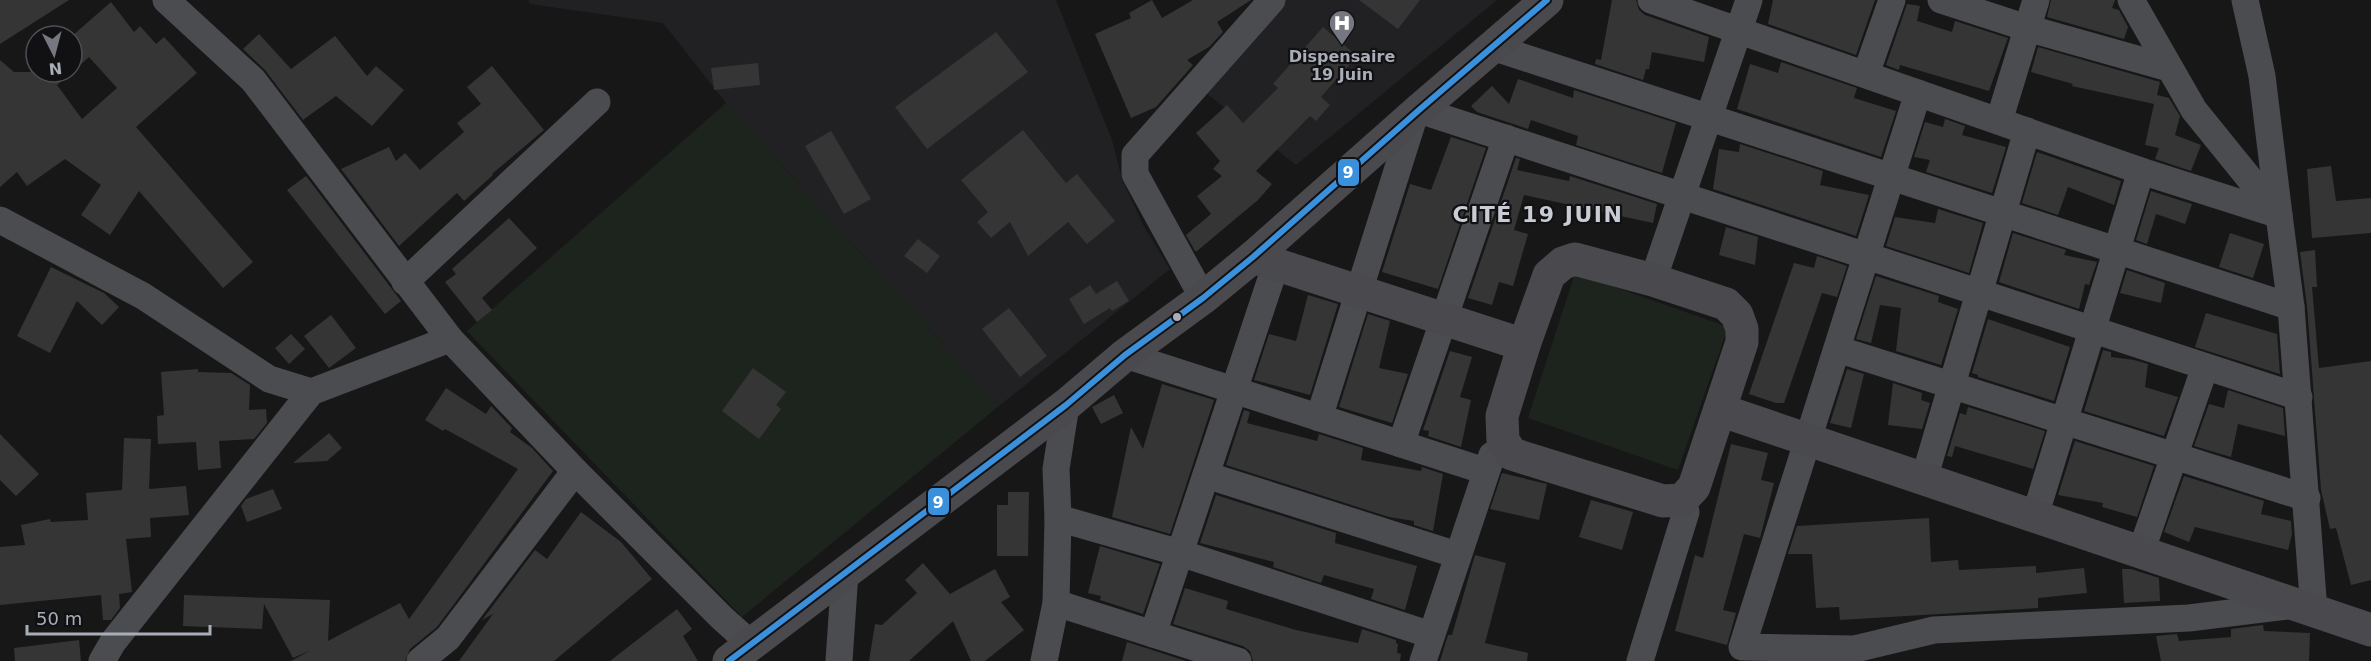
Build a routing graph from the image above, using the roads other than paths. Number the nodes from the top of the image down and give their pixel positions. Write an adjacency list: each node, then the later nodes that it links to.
1 (166, 0): 33 (street)
2 (1272, 0): 36 (street)
3 (1546, 0): 13 (street)
4 (1651, 0): 12 (street)
5 (1749, 0): 12 (street)
6 (1892, 0): 15 (street)
7 (1941, 0): 11 (street)
8 (2036, 0): 11 (street)
9 (2130, 0): 14 (street)
10 (2245, 0): 27 (street)
11 (2027, 28): 14 (street); 20 (street)
12 (1738, 30): 15 (street); 19 (street)
13 (1492, 47): 18 (street); 19 (street)
14 (2169, 68): 27 (street)
15 (1866, 75): 16 (street)
16 (1918, 93): 20 (street); 24 (street)
17 (597, 102): 33 (street)
18 (1417, 112): 22 (street); 31 (street); 34 (street)
19 (1709, 118): 24 (street); 25 (street)
20 (2000, 121): 21 (street)
21 (2027, 131): 23 (street); 26 (street)
22 (1506, 138): 25 (street); 38 (street)
23 (2141, 171): 27 (street); 29 (street)
24 (1892, 177): 26 (street); 30 (street)
25 (1682, 196): 30 (street); 32 (street)
26 (2002, 213): 29 (street); 35 (street)
27 (2279, 215): 37 (street)
28 (0, 219): 47 (street)
29 (2116, 250): 37 (street); 39 (street)
30 (1866, 256): 35 (street); 42 (street)
31 (1264, 260): 34 (street); 36 (street); 46 (street)
32 (1653, 280): 41 (street); 50 (street)
33 (405, 282): 40 (street)
34 (1360, 291): 38 (street); 51 (street)
35 (1979, 293): 39 (street); 45 (street)
36 (1203, 298): 43 (street)
37 (2291, 307): 48 (street)
38 (1443, 318): 41 (street); 55 (street)
39 (2092, 330): 44 (street); 52 (street)
40 (450, 339): 47 (street); 57 (street)
41 (1524, 345): 54 (street)
42 (1837, 349): 45 (street); 53 (street)
43 (1125, 355): 46 (street); 49 (street)
44 (2205, 367): 48 (street); 56 (street)
45 (1952, 386): 52 (street); 60 (street)
46 (1234, 390): 51 (street); 59 (street)
47 (311, 392): 76 (street)
48 (2298, 397): 61 (street)
49 (1066, 405): 64 (street); 68 (street)
50 (1720, 410): 53 (street); 62 (street)
51 (1319, 418): 55 (street)
52 (2064, 421): 56 (street); 63 (street)
53 (1808, 440): 60 (street); 70 (street)
54 (1503, 441): 58 (street); 62 (street)
55 (1401, 444): 58 (street)
56 (2174, 456): 61 (street); 65 (street)
57 (575, 471): 74 (street); 77 (street)
58 (1485, 471): 67 (street)
59 (1206, 475): 66 (street); 67 (street)
60 (1924, 479): 63 (street)
61 (2307, 498): 70 (street)
62 (1682, 500): 82 (street)
63 (2035, 516): 65 (street)
64 (1058, 518): 66 (street); 69 (street)
65 (2141, 552): 70 (street)
66 (1180, 553): 72 (street); 73 (street)
67 (1457, 555): 73 (street)
68 (845, 572): 74 (street); 78 (street)
69 (1056, 603): 72 (street); 79 (street)
70 (2305, 608): 71 (street)
71 (2371, 630)
72 (1153, 634): 75 (street)
73 (1431, 635): 81 (street)
74 (740, 652)
75 (1208, 657): 80 (street)
76 (102, 661)
77 (420, 661)
78 (840, 661)
79 (1044, 661)
80 (1238, 661)
81 (1423, 661)
82 (1640, 661)

